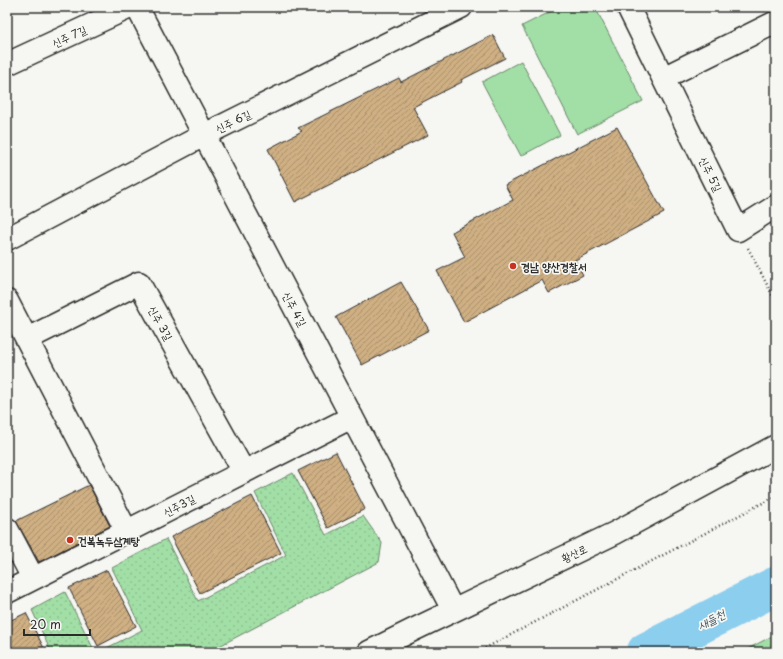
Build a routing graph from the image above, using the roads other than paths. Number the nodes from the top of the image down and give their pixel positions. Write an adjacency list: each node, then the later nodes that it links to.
1 (130, 7): 6 (street, 신주 7길)
2 (137, 7): 8 (street, 신주 4길)
3 (461, 7): 8 (street, 신주 6길)
4 (628, 7): 7 (street, 신주 5길)
5 (776, 22): 7 (street)
6 (7, 64)
7 (663, 78): 9 (street, 신주 5길)
8 (204, 135): 10 (street, 신주 6길); 13 (street, 신주 4길)
9 (776, 206)
10 (7, 239)
11 (7, 300): 12 (street)
12 (27, 339): 15 (street, 신주 3길); 17 (street)
13 (352, 417): 15 (street, 신주3길); 20 (street, 신주 4길)
14 (776, 446): 20 (street, 황산로)
15 (244, 472): 17 (street, 신주3길)
16 (7, 529): 18 (street)
17 (127, 532): 18 (street, 신주3길)
18 (33, 578): 19 (street, 신주3길)
19 (7, 592)
20 (453, 610): 21 (street, 황산로)
21 (369, 652)

